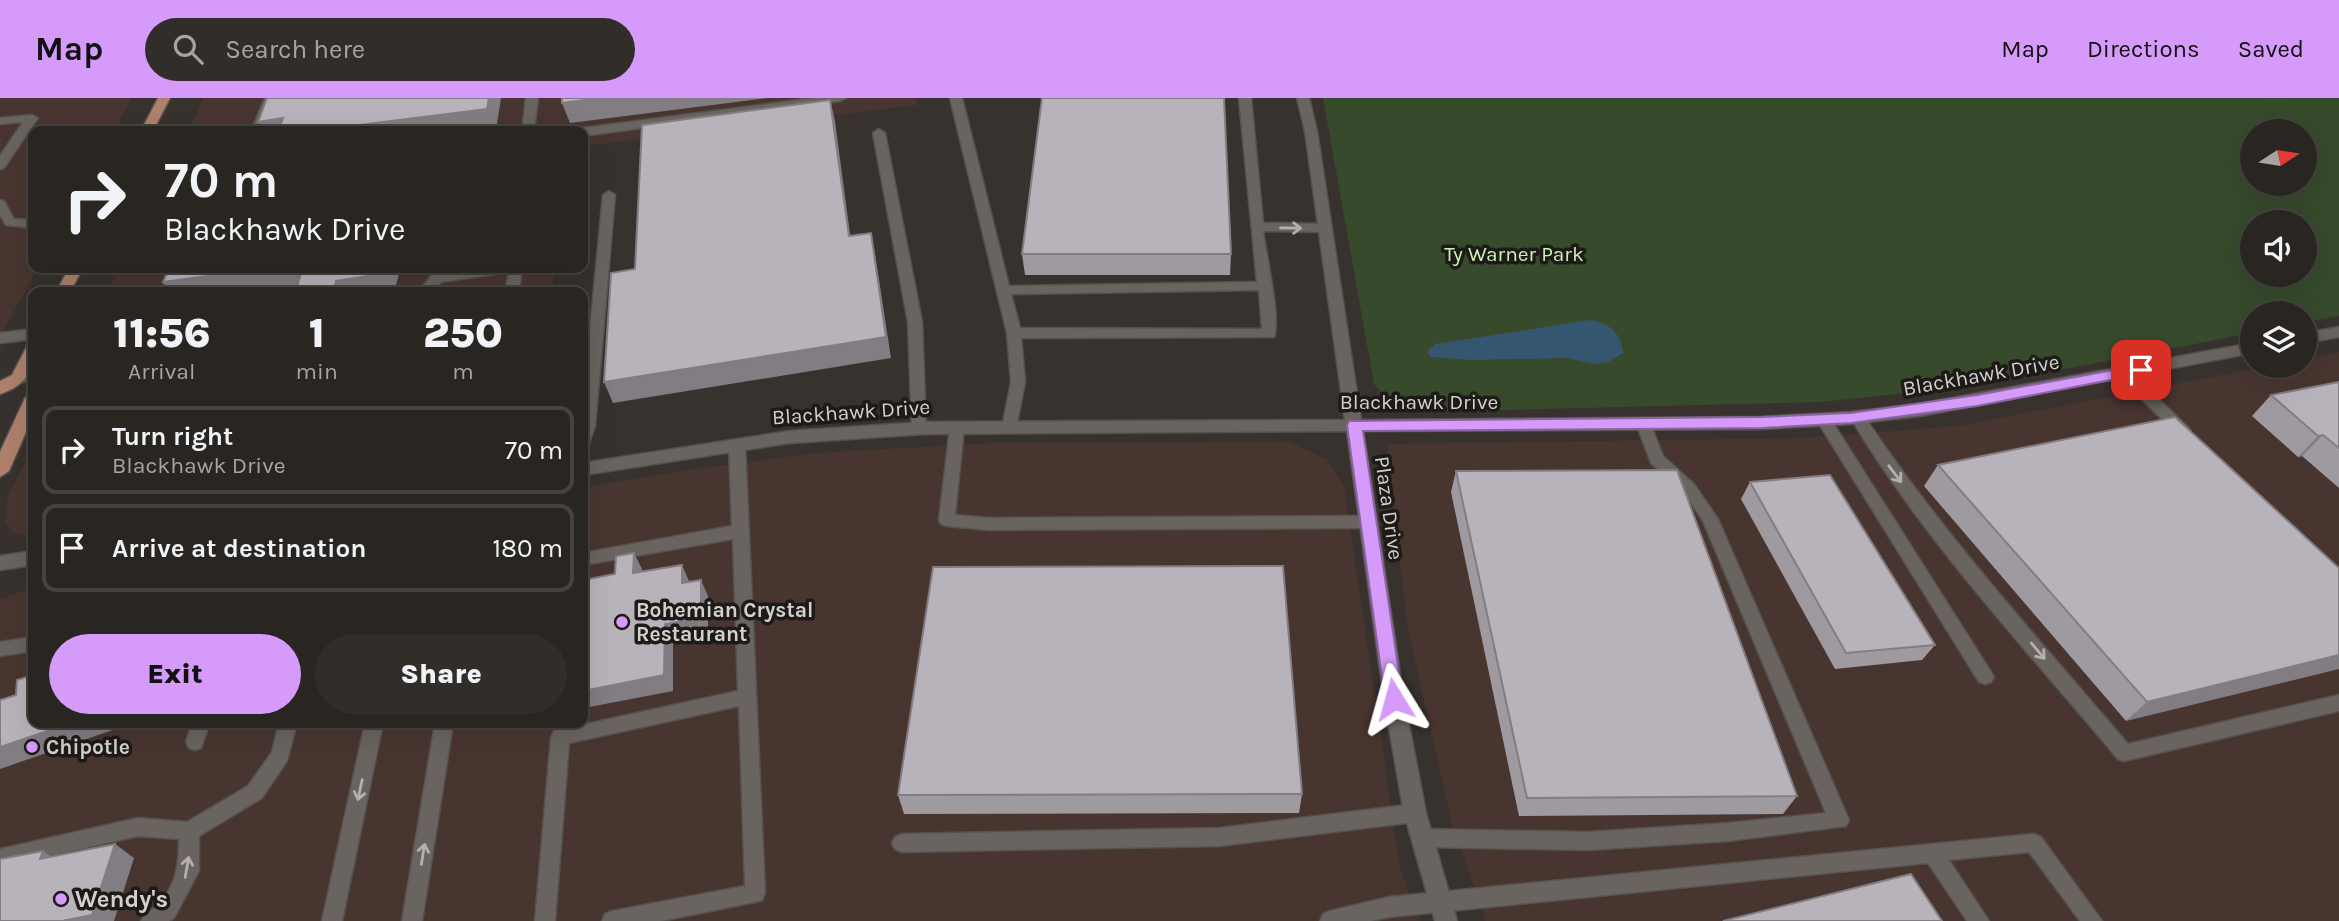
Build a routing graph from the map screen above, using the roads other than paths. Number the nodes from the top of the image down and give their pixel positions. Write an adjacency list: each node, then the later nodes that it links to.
1 (164, 98): 9 (main road)
2 (271, 98): 10 (lane)
3 (532, 98): 11 (lane)
4 (841, 98): 12 (lane)
5 (956, 98): 23 (lane)
6 (1245, 98): 18 (lane)
7 (1303, 98): 19 (street, Plaza Drive)
8 (0, 121): 14 (lane)
9 (150, 126)
10 (259, 126)
11 (529, 126)
12 (588, 131)
13 (879, 133): 41 (lane)
14 (0, 165)
15 (609, 195): 38 (lane)
16 (0, 204): 17 (lane)
17 (28, 224)
18 (1257, 227): 19 (lane, one-way to 19); 21 (lane)
19 (1326, 228): 37 (street, Plaza Drive)
20 (472, 273): 22 (lane)
21 (1264, 286): 23 (lane); 25 (lane)
22 (429, 287)
23 (1004, 289): 25 (lane)
24 (2339, 332): 27 (street)
25 (1014, 333): 40 (lane)
26 (28, 335): 28 (lane)
27 (2317, 336)
28 (0, 338)
29 (2240, 350): 30 (street, Blackhawk Drive)
30 (2123, 373): 34 (street, Blackhawk Drive); 43 (lane)
31 (26, 376): 32 (main road)
32 (0, 388)
33 (28, 409): 45 (main road)
34 (1857, 417): 35 (street, Blackhawk Drive); 55 (lane, one-way to 55)
35 (1823, 419): 36 (street, Blackhawk Drive); 53 (lane)
36 (1643, 423): 37 (street, Blackhawk Drive); 63 (lane)
37 (1354, 425): 40 (street, Blackhawk Drive); 46 (street, Plaza Drive)
38 (588, 426)
39 (957, 428): 40 (street, Blackhawk Drive); 41 (street, Blackhawk Drive); 46 (lane)
40 (1009, 428)
41 (919, 429): 42 (street, Blackhawk Drive)
42 (737, 444): 44 (street, Blackhawk Drive); 47 (lane)
43 (2196, 444)
44 (588, 468)
45 (0, 471)
46 (1368, 522): 61 (street, Plaza Drive)
47 (741, 531): 48 (lane); 54 (lane)
48 (588, 558)
49 (28, 559): 50 (street)
50 (0, 563)
51 (28, 645): 52 (lane)
52 (0, 649)
53 (1985, 677)
54 (747, 696): 71 (lane); 72 (lane)
55 (2339, 703)
56 (199, 728): 60 (lane)
57 (287, 728): 62 (lane)
58 (373, 728): 69 (lane, one-way to 69)
59 (443, 728): 70 (lane, one-way to 59)
60 (195, 741)
61 (1415, 813): 63 (street, Plaza Drive); 64 (lane)
62 (189, 831): 66 (lane); 68 (lane, one-way to 62)
63 (1422, 838): 67 (street, Plaza Drive)
64 (902, 843)
65 (1933, 853): 67 (lane); 74 (lane); 75 (lane)
66 (0, 858)
67 (1443, 912): 73 (lane)
68 (151, 921)
69 (332, 921)
70 (412, 921)
71 (545, 921)
72 (612, 921)
73 (1330, 921)
74 (1979, 921)
75 (2092, 921)

